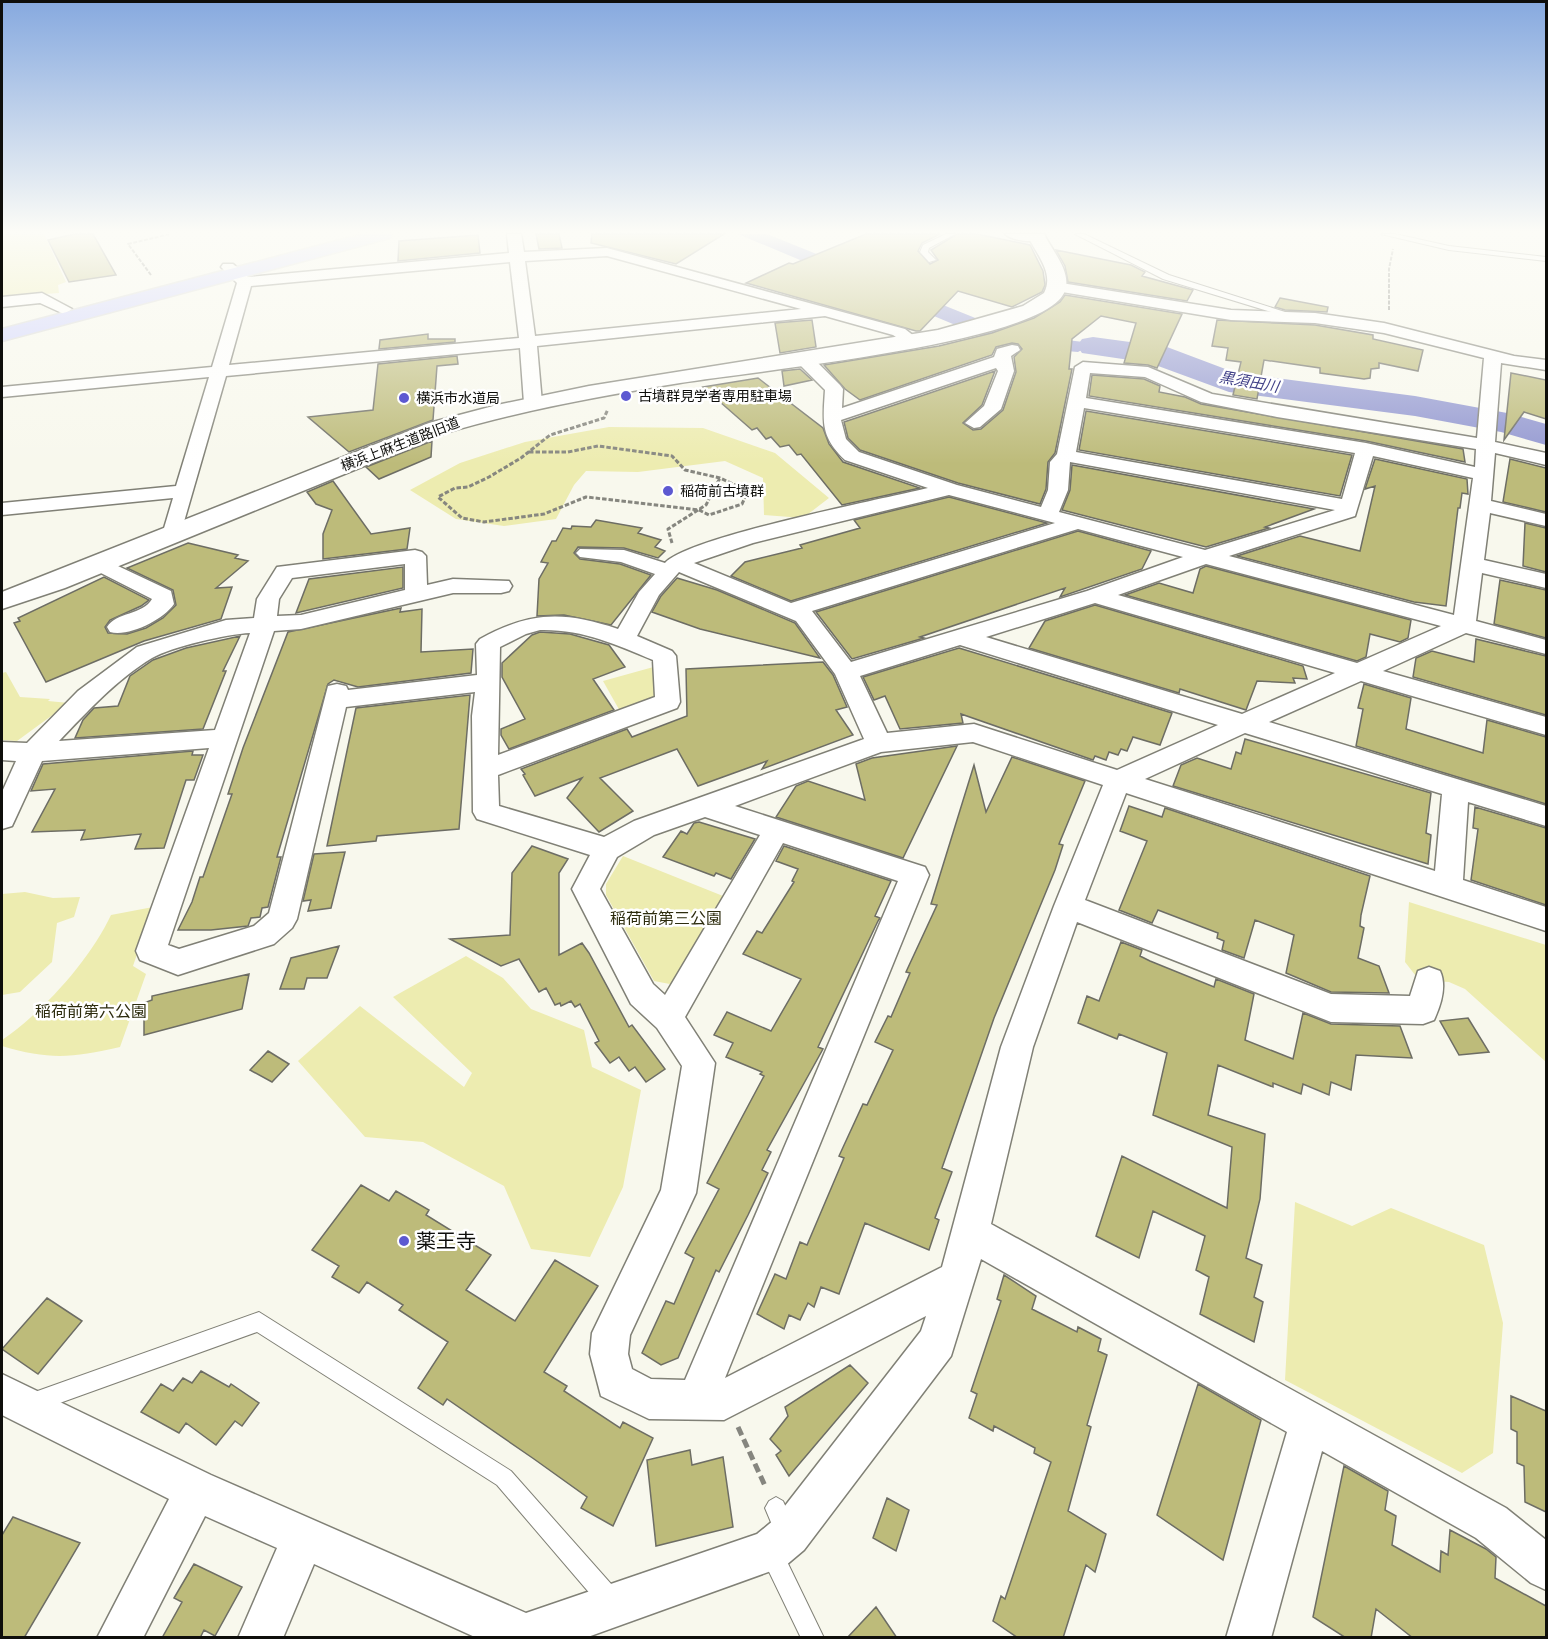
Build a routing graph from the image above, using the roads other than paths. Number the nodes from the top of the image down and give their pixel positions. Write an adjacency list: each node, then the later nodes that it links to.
1 (58, 310): 10 (main road)
2 (96, 310): 11 (main road)
3 (230, 310): 20 (street)
4 (524, 310): 13 (street)
5 (1027, 310): 12 (street, 横浜上麻生道路旧道)
6 (1203, 310): 9 (street)
7 (1275, 310): 9 (lane)
8 (826, 311): 12 (street); 13 (street)
9 (1300, 318): 15 (street)
10 (2, 325)
11 (2, 335)
12 (911, 340): 16 (street, 横浜上麻生道路旧道)
13 (528, 342): 20 (street); 24 (street)
14 (1016, 349): 17 (street)
15 (1493, 355): 18 (street); 30 (street)
16 (804, 359): 24 (street, 横浜上麻生道路旧道); 25 (street)
17 (1002, 360): 25 (street); 26 (street)
18 (1514, 361): 19 (street); 21 (street)
19 (1546, 365)
20 (219, 371): 22 (street); 32 (street)
21 (1546, 378)
22 (2, 392)
23 (1077, 402): 27 (street); 28 (street); 30 (street)
24 (533, 403): 38 (street, 横浜上麻生道路旧道)
25 (833, 417): 31 (street)
26 (974, 423)
27 (1366, 449): 30 (street); 33 (street)
28 (1066, 456): 33 (street); 35 (street)
29 (1546, 459): 30 (street)
30 (1483, 466): 36 (street); 43 (street)
31 (950, 489): 35 (street); 42 (street)
32 (184, 491): 34 (street); 38 (street)
33 (1349, 507): 40 (street)
34 (2, 509)
35 (1048, 514): 37 (street)
36 (1546, 520)
37 (1077, 523): 40 (street); 49 (street)
38 (172, 535): 41 (street, 横浜上麻生道路旧道)
39 (587, 553): 42 (street)
40 (1205, 557): 47 (street); 51 (street)
41 (101, 564): 48 (street, 横浜上麻生道路旧道); 52 (street)
42 (677, 564): 49 (street); 54 (street)
43 (1473, 564): 44 (street); 51 (street)
44 (1546, 581)
45 (501, 586): 46 (street)
46 (416, 594): 50 (street); 50 (street)
47 (1095, 596): 53 (street); 57 (street)
48 (2, 601)
49 (791, 610): 56 (street)
50 (265, 623): 61 (street); 64 (street)
51 (1464, 625): 55 (street); 57 (street)
52 (118, 627)
53 (960, 637): 56 (street); 59 (street)
54 (624, 639): 58 (street); 65 (street)
55 (1546, 647)
56 (846, 672): 62 (street)
57 (1361, 673): 59 (street); 60 (street)
58 (489, 682): 61 (street); 65 (street)
59 (1244, 723): 66 (street); 67 (street)
60 (1546, 726)
61 (225, 738): 64 (street)
62 (879, 743): 66 (street); 68 (street)
63 (2, 751): 64 (street)
64 (33, 752): 70 (street)
65 (486, 769): 72 (street)
66 (1118, 780): 73 (street); 74 (street)
67 (1456, 789): 69 (street); 73 (street)
68 (704, 806): 71 (street); 72 (street)
69 (1546, 816)
70 (2, 819)
71 (777, 830): 77 (street); 81 (street)
72 (607, 849): 77 (street)
73 (1448, 888): 75 (street)
74 (1068, 906): 76 (street); 78 (street)
75 (1546, 919)
76 (1429, 980)
77 (668, 1018): 81 (street)
78 (971, 1233): 79 (street); 82 (street)
79 (956, 1280): 81 (street); 84 (street)
80 (13, 1400): 83 (street); 87 (lane)
81 (718, 1405)
82 (1310, 1423): 86 (street); 92 (street)
83 (196, 1490): 85 (street); 89 (street)
84 (778, 1532): 87 (street); 91 (lane)
85 (303, 1538): 88 (street); 90 (street)
86 (1546, 1568)
87 (615, 1605): 88 (street)
88 (525, 1637)
89 (119, 1638)
90 (260, 1638)
91 (813, 1638)
92 (1248, 1638)

